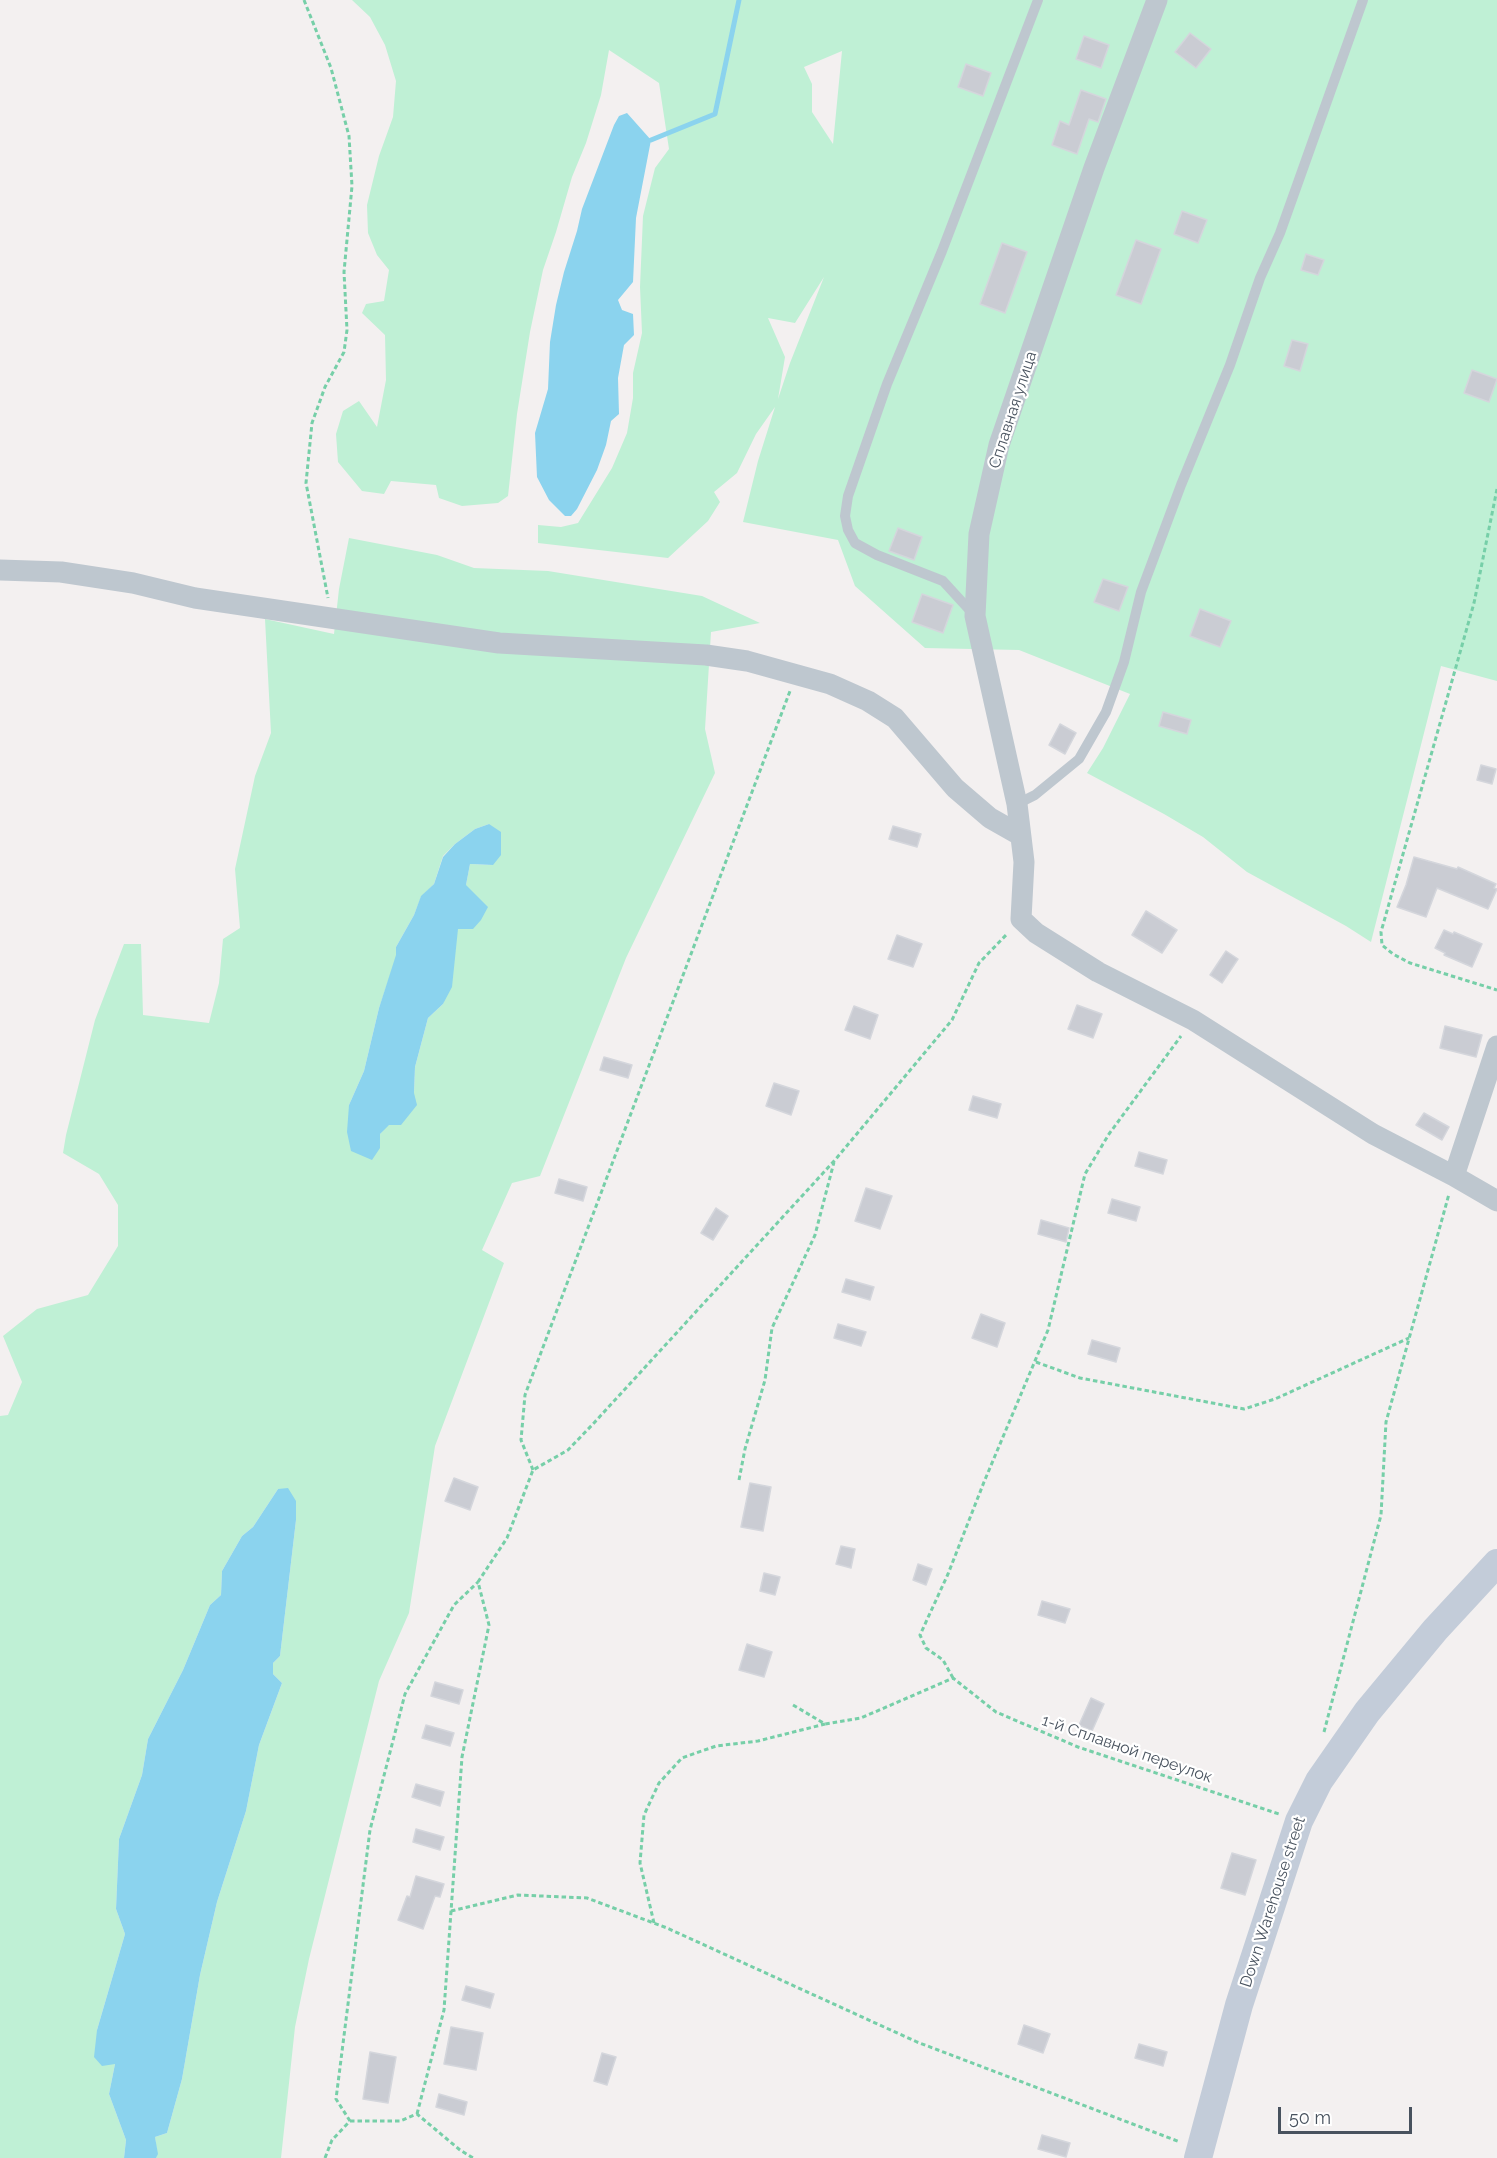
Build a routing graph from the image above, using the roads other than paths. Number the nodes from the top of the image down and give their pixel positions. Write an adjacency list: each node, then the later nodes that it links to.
1 (1038, 0): 5 (lane)
2 (1157, 0): 5 (street, Сплавная улица)
3 (1363, 0): 6 (lane)
4 (0, 570): 7 (street)
5 (975, 616): 6 (street, Сплавная улица)
6 (1017, 804): 7 (street, Сплавная улица)
7 (1020, 835): 9 (street, Сплавная улица)
8 (1497, 1046): 9 (street)
9 (1454, 1176): 10 (street)
10 (1497, 1201)
11 (1497, 1563): 12 (street, Down Warehouse street)
12 (1200, 2154)

